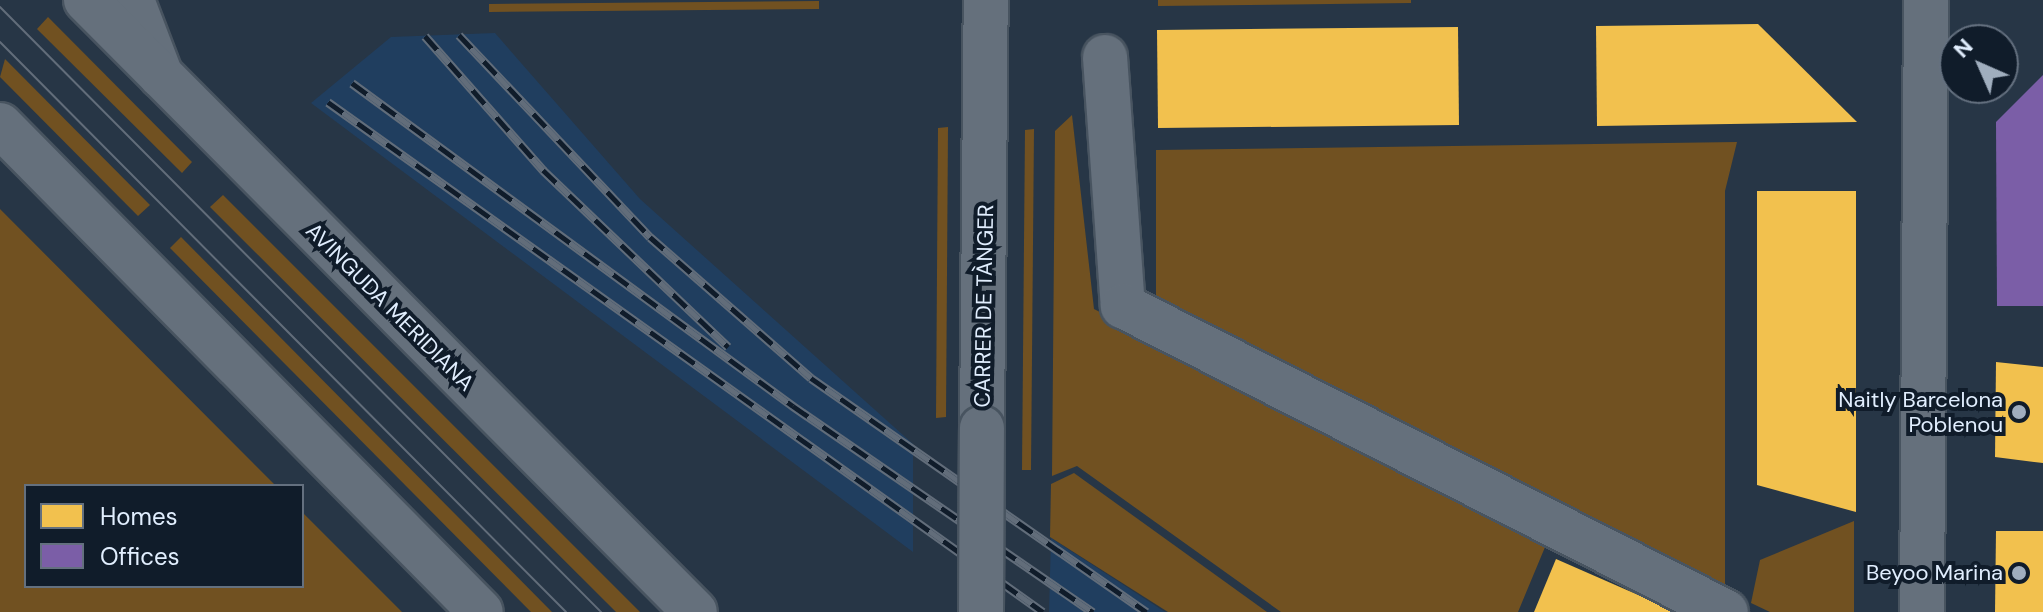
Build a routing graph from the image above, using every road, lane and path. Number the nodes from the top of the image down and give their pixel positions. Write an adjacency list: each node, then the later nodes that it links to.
1 (86, 0): 6 (street, AVINGUDA MERIDIANA)
2 (132, 0): 6 (street)
3 (986, 0): 10 (street, CARRER DE TÀNGER, bridge)
4 (1926, 0): 12 (street)
5 (1105, 57): 11 (street)
6 (161, 76): 9 (street, AVINGUDA MERIDIANA)
7 (0, 125): 8 (street)
8 (481, 612)
9 (695, 612)
10 (981, 612)
11 (1726, 612)
12 (1922, 612)

